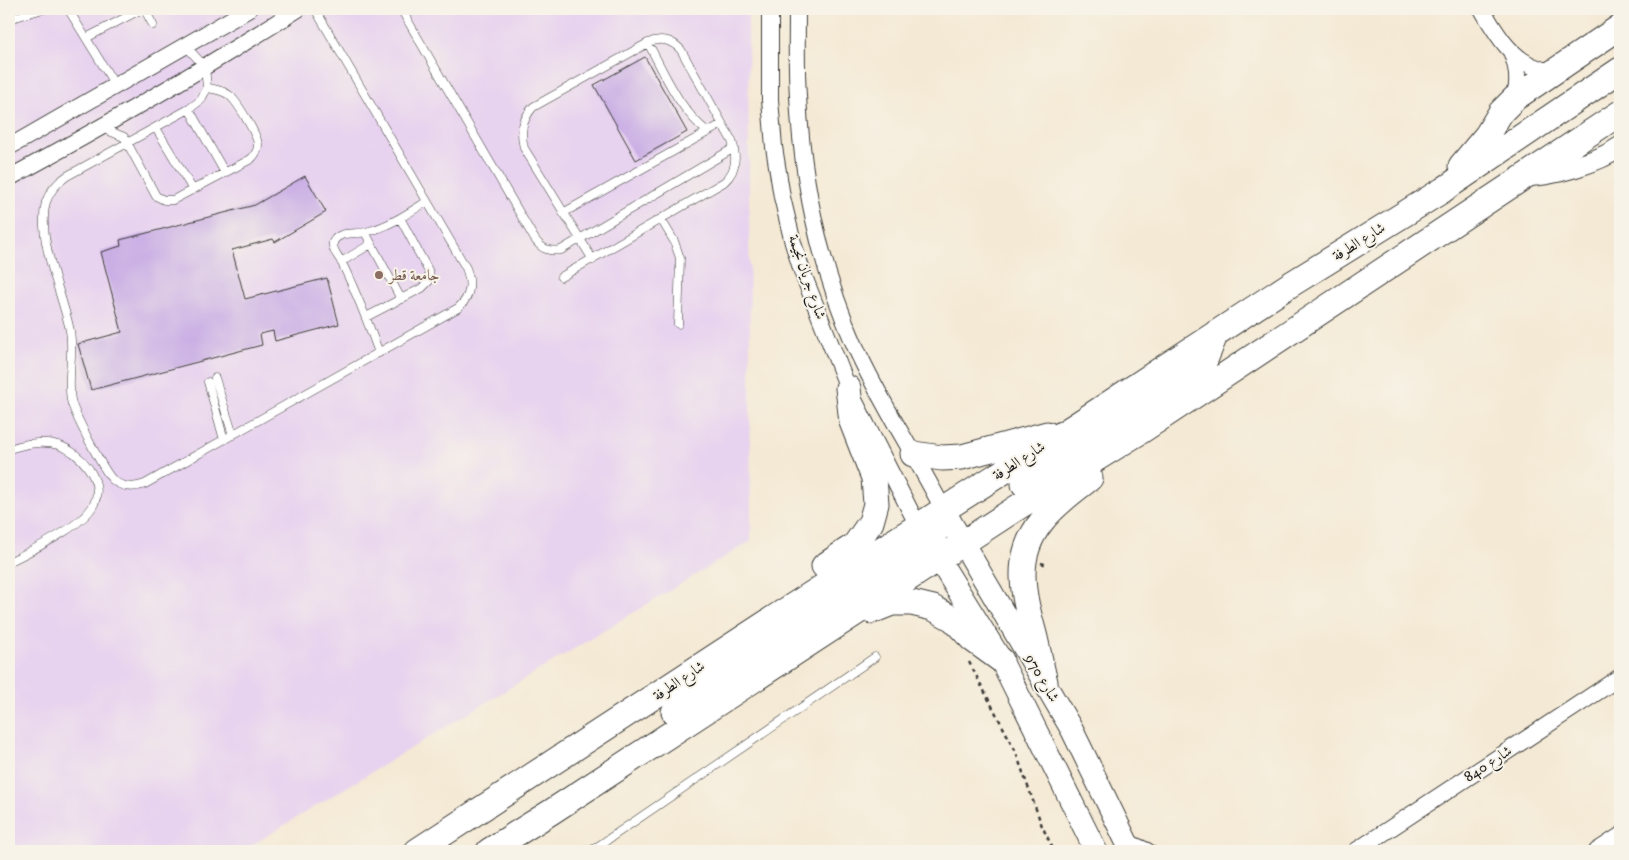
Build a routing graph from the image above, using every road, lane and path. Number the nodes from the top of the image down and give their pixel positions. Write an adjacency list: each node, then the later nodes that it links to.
1 (43, 9): 11 (lane)
2 (68, 9): 14 (lane)
3 (249, 9): 16 (street)
4 (298, 9): 19 (street)
5 (315, 9): 41 (lane)
6 (400, 9): 46 (lane)
7 (770, 9): 56 (street, شارع جريان نجيمة)
8 (797, 9): 24 (street, شارع جريان نجيمة)
9 (803, 9): 24 (street)
10 (1482, 9): 17 (street)
11 (9, 19)
12 (153, 25): 14 (lane)
13 (1620, 27): 21 (main road)
14 (86, 38): 22 (lane)
15 (648, 43): 28 (lane); 31 (lane); 42 (lane)
16 (185, 46): 19 (lane); 22 (street)
17 (1512, 54): 21 (street); 25 (street)
18 (1620, 58): 21 (main road)
19 (205, 67): 23 (lane); 29 (street)
20 (1620, 70): 40 (main road, شارع الطرفة)
21 (1553, 72): 25 (main road)
22 (115, 85): 33 (street)
23 (207, 88): 26 (lane); 36 (lane)
24 (798, 96): 62 (street, شارع جريان نجيمة)
25 (1515, 98): 40 (main road)
26 (189, 109): 30 (lane); 36 (lane)
27 (1620, 113): 37 (main road)
28 (722, 124): 31 (lane); 34 (lane)
29 (102, 128): 32 (lane); 38 (street)
30 (156, 128): 32 (lane); 39 (lane)
31 (708, 132): 42 (lane)
32 (128, 142): 39 (lane); 60 (lane)
33 (9, 147)
34 (734, 148): 44 (lane); 46 (lane)
35 (1620, 148): 37 (street)
36 (225, 173): 39 (lane)
37 (1524, 176): 58 (main road)
38 (9, 178)
39 (193, 190)
40 (1443, 190): 54 (main road, شارع الطرفة)
41 (426, 202): 43 (lane); 55 (lane)
42 (563, 213): 46 (lane)
43 (400, 218): 45 (lane); 51 (lane)
44 (661, 219): 48 (lane); 53 (lane)
45 (365, 232): 47 (lane); 49 (lane)
46 (579, 239): 48 (lane)
47 (372, 244): 49 (lane); 51 (lane)
48 (593, 260): 50 (lane)
49 (341, 262): 52 (lane)
50 (561, 277)
51 (401, 299): 52 (lane)
52 (366, 317): 55 (lane)
53 (678, 324)
54 (1216, 333): 57 (main road, شارع الطرفة); 64 (main road)
55 (379, 353): 59 (lane)
56 (848, 388): 65 (street, شارع جريان نجيمة); 68 (main road)
57 (1078, 424): 62 (main road); 63 (main road, شارع الطرفة)
58 (1141, 431): 64 (main road); 73 (main road)
59 (233, 435): 60 (lane); 60 (lane)
60 (224, 440)
61 (9, 449): 66 (lane)
62 (913, 454): 63 (street, شارع جريان نجيمة)
63 (943, 509): 64 (main road, شارع 970); 65 (main road)
64 (959, 537): 65 (main road); 73 (main road, شارع 970)
65 (928, 542): 67 (main road); 68 (main road, شارع الطرفة); 71 (main road, شارع 970); 74 (main road)
66 (9, 562)
67 (855, 614): 71 (main road); 74 (main road)
68 (776, 616): 78 (main road, شارع الطرفة)
69 (965, 656): 81 (path)
70 (875, 657): 80 (lane)
71 (1001, 660): 77 (main road, شارع 970)
72 (1620, 677): 82 (street, شارع 840)
73 (1045, 682): 76 (main road, شارع 970)
74 (551, 812): 79 (main road)
75 (1620, 836): 83 (street)
76 (1135, 848)
77 (1095, 850)
78 (417, 851)
79 (489, 851)
80 (591, 851)
81 (1054, 851)
82 (1356, 851)
83 (1597, 851)

